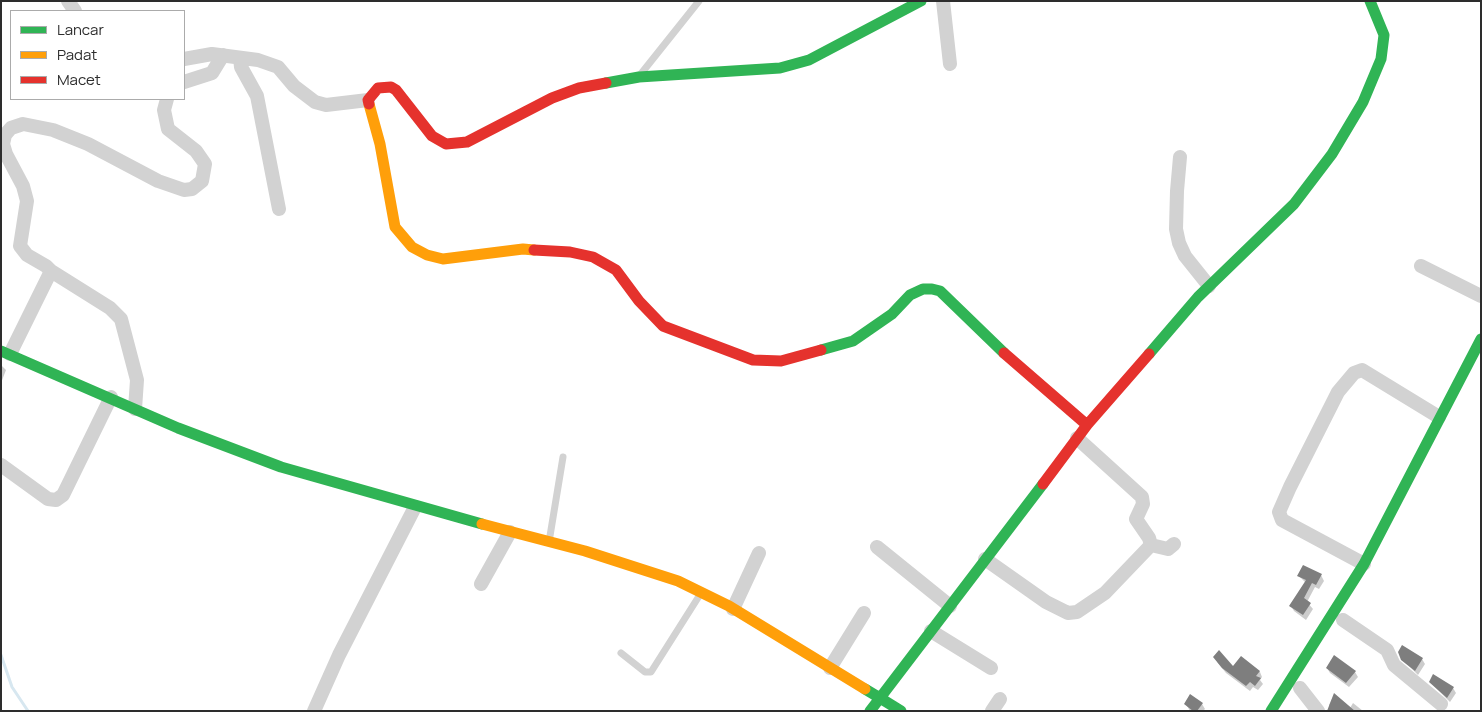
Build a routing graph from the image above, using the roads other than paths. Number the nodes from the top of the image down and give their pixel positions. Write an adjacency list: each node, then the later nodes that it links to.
1 (699, 1): 9 (lane)
2 (921, 1): 9 (main road)
3 (943, 1): 8 (street)
4 (1370, 1): 17 (main road)
5 (223, 55): 6 (street); 7 (street); 10 (street)
6 (240, 58): 12 (street); 14 (street)
7 (185, 59)
8 (950, 64)
9 (639, 77): 12 (main road)
10 (185, 82)
11 (167, 100): 16 (street)
12 (368, 100): 25 (main road)
13 (1180, 157): 17 (street)
14 (279, 209)
15 (1420, 266): 18 (street)
16 (51, 272): 20 (street); 23 (street)
17 (1209, 286): 25 (main road)
18 (1481, 296)
19 (1481, 338): 24 (main road)
20 (6, 353): 22 (main road)
21 (1481, 364): 37 (main road)
22 (110, 396): 23 (main road); 28 (street)
23 (135, 409): 29 (main road)
24 (1439, 417): 38 (main road); 38 (street)
25 (1087, 425): 26 (main road)
26 (1077, 438): 33 (street); 36 (main road)
27 (563, 457): 31 (lane)
28 (1, 465)
29 (415, 507): 30 (main road); 52 (street)
30 (510, 532): 31 (main road); 39 (street)
31 (548, 542): 40 (main road)
32 (1174, 544): 33 (street)
33 (1151, 545): 36 (street)
34 (877, 547): 41 (street)
35 (759, 553): 42 (street)
36 (985, 559): 41 (main road)
37 (1379, 561)
38 (1364, 564): 55 (main road)
39 (481, 584)
40 (702, 592): 42 (main road); 46 (lane)
41 (950, 606): 45 (main road)
42 (733, 609): 47 (main road)
43 (864, 613): 47 (street)
44 (1343, 619): 51 (street)
45 (931, 631): 48 (street); 50 (main road)
46 (622, 653)
47 (830, 668): 50 (main road)
48 (992, 668)
49 (1300, 688): 56 (street)
50 (880, 698): 53 (main road); 54 (main road)
51 (1441, 704)
52 (314, 711)
53 (870, 711)
54 (900, 711)
55 (1271, 711)
56 (1318, 711)

